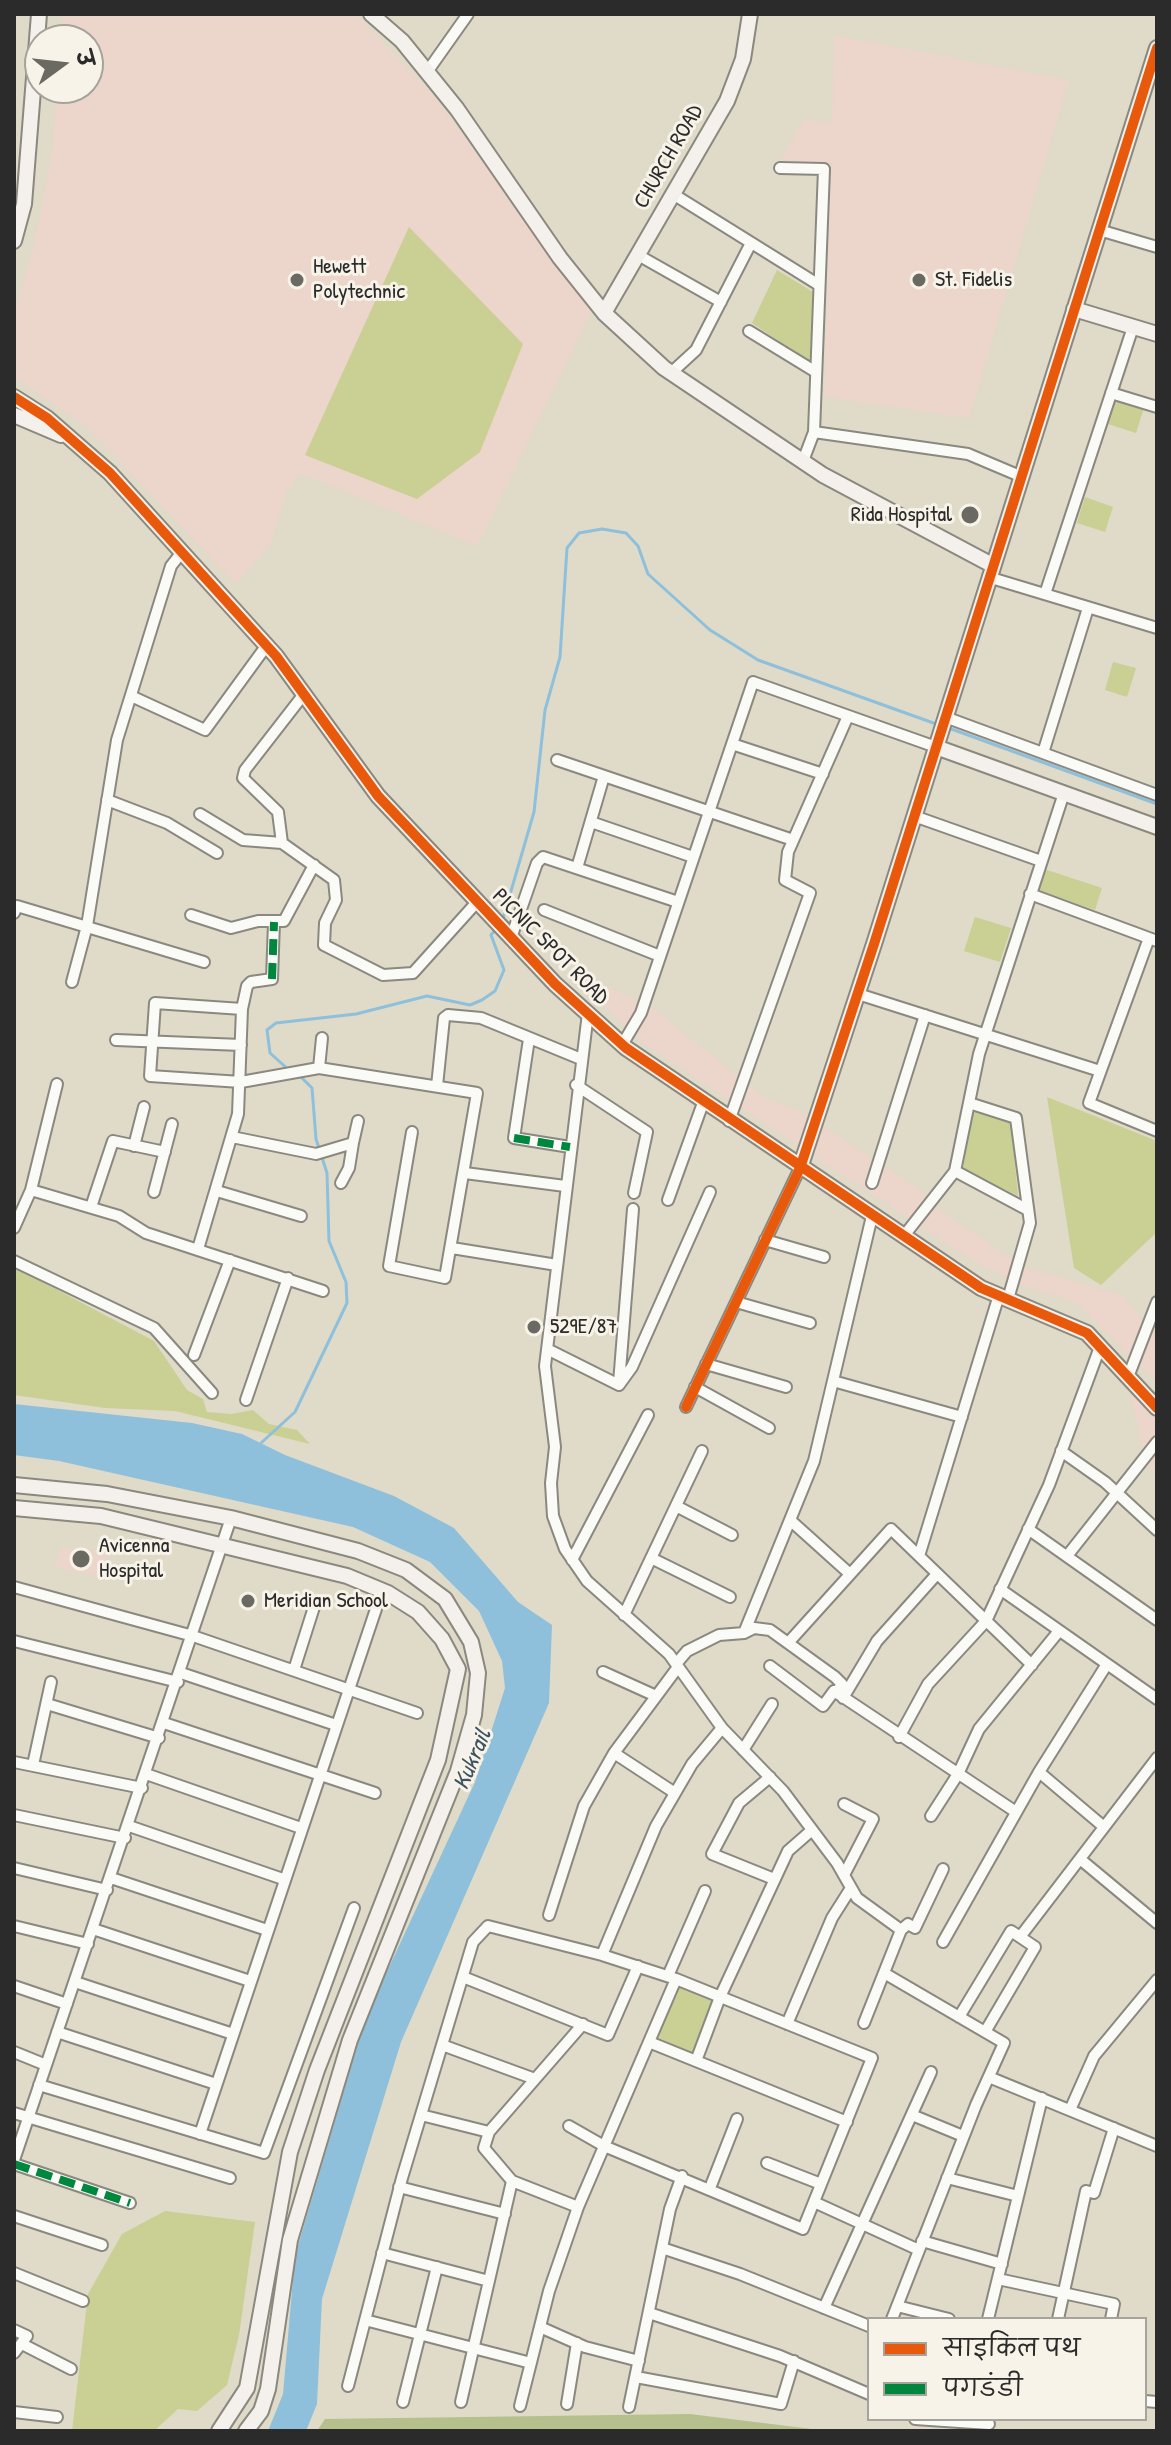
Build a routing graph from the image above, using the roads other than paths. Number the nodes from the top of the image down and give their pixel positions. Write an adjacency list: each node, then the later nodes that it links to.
1 (39, 14): 9 (street)
2 (371, 14): 6 (street)
3 (468, 14): 6 (street)
4 (750, 14): 8 (street, CHURCH ROAD)
5 (1157, 48): 10 (street)
6 (427, 72): 18 (street)
7 (780, 168): 15 (street)
8 (673, 194): 12 (street); 14 (street, CHURCH ROAD)
9 (17, 219): 11 (street)
10 (1099, 230): 13 (street); 17 (street)
11 (14, 241)
12 (751, 243): 15 (street); 16 (street)
13 (1157, 247)
14 (638, 255): 16 (street); 18 (street, CHURCH ROAD)
15 (819, 285): 23 (street)
16 (721, 302): 22 (street)
17 (1074, 309): 19 (street); 31 (street)
18 (604, 313): 22 (street)
19 (1133, 327): 21 (street); 24 (street)
20 (749, 331): 23 (street)
21 (1157, 334)
22 (672, 372): 30 (street)
23 (816, 372): 28 (street)
24 (1111, 393): 26 (street); 34 (street)
25 (14, 397): 29 (street, PICNIC SPOT ROAD)
26 (1157, 407)
27 (14, 415): 29 (street, PICNIC SPOT ROAD)
28 (814, 432): 30 (street); 31 (street)
29 (65, 437): 32 (street, PICNIC SPOT ROAD)
30 (803, 461): 33 (street)
31 (1020, 476): 33 (street)
32 (182, 552): 37 (street, PICNIC SPOT ROAD); 39 (street)
33 (990, 571): 34 (street); 41 (street)
34 (1045, 594): 35 (street)
35 (1088, 608): 36 (street); 44 (street)
36 (1157, 628)
37 (267, 645): 38 (street, PICNIC SPOT ROAD); 39 (street)
38 (304, 694): 57 (street); 64 (street, PICNIC SPOT ROAD)
39 (131, 696): 50 (street)
40 (848, 716): 42 (street); 43 (street); 46 (street)
41 (943, 723): 43 (street); 44 (street)
42 (732, 744): 46 (street); 51 (street)
43 (936, 747): 48 (street); 53 (street)
44 (1043, 753): 49 (street)
45 (557, 760): 47 (street)
46 (823, 774): 56 (street)
47 (604, 776): 51 (street); 54 (street)
48 (1064, 793): 55 (street); 60 (street)
49 (1157, 795)
50 (107, 800): 58 (street); 70 (street)
51 (709, 811): 56 (street); 59 (street)
52 (200, 814): 57 (street)
53 (914, 816): 60 (street); 76 (street)
54 (591, 822): 59 (street); 62 (street)
55 (1157, 827)
56 (793, 840): 98 (street)
57 (282, 843): 61 (street)
58 (217, 853)
59 (693, 857): 65 (street)
60 (1041, 861): 63 (street)
61 (314, 865): 64 (street); 69 (street)
62 (577, 868): 65 (street); 71 (street)
63 (1030, 894): 72 (street); 80 (street)
64 (477, 902): 71 (street, PICNIC SPOT ROAD)
65 (678, 902): 73 (street)
66 (544, 910): 73 (street)
67 (14, 913): 70 (street)
68 (191, 915): 69 (street)
69 (274, 922): 77 (street)
70 (87, 926): 74 (street); 75 (street)
71 (508, 935): 78 (street, PICNIC SPOT ROAD)
72 (1153, 940): 89 (street)
73 (660, 956): 86 (street)
74 (204, 962)
75 (72, 982)
76 (858, 994): 79 (street); 107 (street)
77 (242, 1009): 84 (street); 85 (street)
78 (588, 1013): 86 (street, PICNIC SPOT ROAD); 87 (street)
79 (925, 1015): 80 (street); 111 (street)
80 (986, 1034): 89 (street); 95 (street)
81 (322, 1038): 88 (street)
82 (529, 1039): 87 (street); 93 (street); 105 (street)
83 (116, 1040): 84 (street)
84 (150, 1041): 85 (street); 90 (street)
85 (241, 1045): 90 (street)
86 (622, 1045): 94 (street, PICNIC SPOT ROAD)
87 (581, 1059): 92 (street)
88 (319, 1068): 90 (street); 93 (street)
89 (1100, 1071): 100 (street)
90 (241, 1082): 102 (street)
91 (57, 1084): 113 (street)
92 (576, 1085): 105 (street); 117 (street)
93 (437, 1086): 109 (street)
94 (703, 1103): 98 (street, PICNIC SPOT ROAD); 118 (street)
95 (969, 1103): 108 (street); 121 (street)
96 (144, 1107): 104 (street)
97 (358, 1121): 103 (street)
98 (729, 1121): 107 (street, PICNIC SPOT ROAD)
99 (172, 1124): 106 (street)
100 (1157, 1131)
101 (412, 1132): 128 (street)
102 (232, 1137): 103 (street); 114 (street)
103 (353, 1143): 110 (street)
104 (134, 1146): 106 (street); 119 (street)
105 (570, 1147): 112 (street)
106 (165, 1152): 115 (street)
107 (800, 1168): 124 (street, PICNIC SPOT ROAD); 127 (street)
108 (955, 1171): 121 (street); 126 (street)
109 (465, 1173): 112 (street); 128 (street)
110 (341, 1183)
111 (872, 1183)
112 (565, 1186): 133 (street)
113 (31, 1190): 119 (street); 122 (street)
114 (217, 1191): 123 (street); 129 (street)
115 (154, 1192)
116 (710, 1192): 146 (street)
117 (634, 1193)
118 (668, 1200)
119 (91, 1207): 129 (street)
120 (633, 1209): 146 (street)
121 (1028, 1210): 136 (street)
122 (18, 1211): 125 (street)
123 (301, 1216)
124 (872, 1216): 126 (street, PICNIC SPOT ROAD); 145 (street)
125 (14, 1226)
126 (903, 1237): 136 (street, PICNIC SPOT ROAD)
127 (765, 1240): 130 (street); 137 (street)
128 (452, 1248): 133 (street)
129 (198, 1249): 131 (street)
130 (824, 1257)
131 (230, 1260): 134 (street); 142 (street)
132 (14, 1261): 149 (street)
133 (557, 1265): 141 (street)
134 (288, 1278): 135 (street); 150 (street)
135 (323, 1291)
136 (1003, 1297): 140 (street, PICNIC SPOT ROAD); 154 (street)
137 (736, 1302): 139 (street); 143 (street)
138 (1157, 1302): 144 (street)
139 (810, 1323)
140 (1100, 1347): 144 (street, PICNIC SPOT ROAD); 158 (street)
141 (547, 1349): 146 (street); 172 (street)
142 (194, 1355)
143 (706, 1364): 147 (street); 148 (street)
144 (1128, 1377): 152 (street, PICNIC SPOT ROAD)
145 (833, 1381): 154 (street); 164 (street)
146 (619, 1385)
147 (695, 1387): 151 (street); 155 (street)
148 (786, 1387)
149 (212, 1393)
150 (246, 1400)
151 (686, 1407)
152 (1157, 1408)
153 (648, 1415): 172 (street)
154 (962, 1417): 169 (street)
155 (769, 1428)
156 (1157, 1442): 160 (street)
157 (702, 1451): 161 (street)
158 (1061, 1451): 160 (street); 165 (street)
159 (14, 1485): 163 (street)
160 (1116, 1492): 166 (street); 170 (street)
161 (676, 1506): 167 (street); 171 (street)
162 (14, 1508): 168 (street)
163 (231, 1518): 168 (street); 354 (street)
164 (790, 1520): 173 (street); 184 (street)
165 (1028, 1529): 170 (street); 176 (street)
166 (1157, 1530)
167 (732, 1535)
168 (224, 1545): 177 (street); 185 (street)
169 (919, 1556): 173 (street); 174 (street)
170 (1067, 1556): 181 (street)
171 (651, 1558): 178 (street); 180 (street)
172 (572, 1560): 180 (street)
173 (850, 1574): 187 (street)
174 (937, 1574): 182 (street); 197 (street)
175 (14, 1587): 185 (street)
176 (1000, 1589): 182 (street); 183 (street)
177 (382, 1591): 196 (street); 353 (street)
178 (730, 1597)
179 (314, 1607): 192 (street)
180 (624, 1615): 189 (street)
181 (1157, 1620)
182 (986, 1621): 190 (street); 206 (street)
183 (1059, 1631): 188 (street); 190 (street)
184 (744, 1633): 187 (street); 189 (street)
185 (193, 1636): 192 (street); 194 (street)
186 (14, 1641): 194 (street)
187 (788, 1643): 197 (street)
188 (1107, 1664): 199 (street); 213 (street)
189 (677, 1665): 198 (street); 205 (street)
190 (1032, 1665): 215 (street)
191 (770, 1666): 197 (street)
192 (294, 1670): 196 (street)
193 (603, 1672): 198 (street)
194 (179, 1678): 203 (street); 204 (street)
195 (51, 1682): 200 (street)
196 (349, 1688): 202 (street); 204 (street)
197 (840, 1695): 206 (street)
198 (656, 1696): 209 (street)
199 (1157, 1699)
200 (47, 1704): 207 (street); 212 (street)
201 (772, 1704): 208 (street)
202 (417, 1713)
203 (164, 1723): 207 (street); 216 (street)
204 (336, 1725): 216 (street)
205 (722, 1728): 208 (street); 220 (street)
206 (899, 1737): 215 (street)
207 (159, 1738): 214 (street)
208 (743, 1750): 217 (street)
209 (614, 1753): 220 (street); 241 (street)
210 (1157, 1758): 226 (street)
211 (14, 1762): 212 (street)
212 (33, 1765): 218 (street)
213 (1039, 1772): 222 (street); 226 (street)
214 (146, 1774): 218 (street); 227 (street)
215 (958, 1774): 222 (street); 224 (street)
216 (319, 1776): 219 (street); 227 (street)
217 (770, 1777): 228 (street); 236 (street)
218 (142, 1788): 225 (street)
219 (375, 1793)
220 (675, 1793): 250 (street)
221 (844, 1804): 233 (street)
222 (1016, 1812): 248 (street)
223 (14, 1815): 229 (street)
224 (931, 1816)
225 (129, 1826): 229 (street); 235 (street)
226 (1104, 1827): 230 (street)
227 (301, 1828): 235 (street)
228 (812, 1830): 233 (street); 236 (street)
229 (125, 1838): 234 (street)
230 (1080, 1859): 242 (street); 247 (street)
231 (14, 1868): 238 (street)
232 (943, 1869): 246 (street)
233 (844, 1875): 237 (street)
234 (111, 1878): 238 (street); 245 (street)
235 (283, 1879): 245 (street)
236 (774, 1879): 259 (street)
237 (851, 1888): 246 (street); 264 (street)
238 (107, 1890): 244 (street)
239 (705, 1891): 254 (street)
240 (354, 1908): 289 (street)
241 (549, 1915)
242 (1157, 1923)
243 (14, 1926): 249 (street)
244 (93, 1929): 249 (street); 256 (street)
245 (267, 1930): 256 (street)
246 (901, 1930): 252 (street)
247 (1020, 1937): 261 (street); 266 (street)
248 (943, 1942)
249 (88, 1944): 257 (street)
250 (602, 1955): 251 (street); 253 (street)
251 (638, 1966): 254 (street); 263 (street)
252 (884, 1973): 261 (street); 262 (street)
253 (463, 1977): 263 (street); 269 (street)
254 (672, 1978): 259 (street); 268 (street)
255 (1157, 1980): 279 (street)
256 (250, 1981): 267 (street)
257 (75, 1982): 260 (street); 267 (street)
258 (14, 1986): 260 (street)
259 (720, 1997): 264 (street); 271 (street)
260 (67, 2004): 265 (street)
261 (959, 2017): 266 (street)
262 (864, 2023)
263 (583, 2024): 275 (street)
264 (787, 2024): 285 (street)
265 (57, 2032): 272 (street); 276 (street)
266 (985, 2032): 274 (street)
267 (233, 2034): 276 (street)
268 (649, 2042): 271 (street); 291 (street)
269 (442, 2045): 275 (street); 281 (street)
270 (14, 2052): 272 (street)
271 (696, 2061): 285 (street)
272 (46, 2065): 277 (street)
273 (931, 2072): 282 (street)
274 (989, 2077): 278 (street); 290 (street)
275 (535, 2079): 288 (street)
276 (216, 2084): 289 (street)
277 (39, 2085): 283 (street); 289 (street)
278 (1042, 2098): 279 (street); 302 (street)
279 (1070, 2110): 287 (street)
280 (14, 2113): 283 (street)
281 (421, 2115): 288 (street); 300 (street)
282 (912, 2115): 290 (street); 308 (street)
283 (28, 2118): 293 (street); 296 (street)
284 (737, 2119): 301 (street)
285 (847, 2122): 299 (street)
286 (569, 2126): 291 (street)
287 (1114, 2128): 292 (street); 318 (street)
288 (489, 2132): 298 (street)
289 (200, 2134)
290 (963, 2136): 297 (street)
291 (604, 2146): 295 (street); 305 (street)
292 (1157, 2146)
293 (14, 2162): 304 (street)
294 (767, 2163): 299 (street)
295 (682, 2176): 301 (street); 311 (street)
296 (230, 2178)
297 (947, 2178): 302 (street); 310 (street)
298 (512, 2181): 305 (street); 306 (street)
299 (821, 2184): 303 (street)
300 (399, 2187): 306 (street); 312 (street)
301 (710, 2188): 303 (street)
302 (1018, 2196): 313 (street)
303 (814, 2202): 308 (street)
304 (130, 2203)
305 (578, 2207): 330 (street)
306 (505, 2214): 317 (street)
307 (14, 2216): 309 (street)
308 (862, 2224): 310 (street); 321 (street)
309 (102, 2245)
310 (920, 2246): 313 (street); 320 (street)
311 (662, 2248): 321 (street); 322 (street)
312 (382, 2253): 314 (street); 328 (street)
313 (1002, 2264): 316 (street)
314 (437, 2267): 317 (street); 332 (street)
315 (14, 2273): 319 (street)
316 (998, 2279): 318 (street); 325 (street)
317 (489, 2281): 335 (street)
318 (1064, 2293): 326 (street); 327 (street)
319 (83, 2301)
320 (897, 2306): 323 (street); 324 (street)
321 (824, 2308): 329 (street)
322 (649, 2313): 337 (street); 338 (street)
323 (893, 2317)
324 (941, 2317)
325 (988, 2317)
326 (1058, 2317)
327 (1111, 2317)
328 (365, 2320): 332 (street); 342 (street)
329 (867, 2325)
330 (540, 2327): 333 (street); 339 (street)
331 (14, 2330): 334 (street)
332 (420, 2334): 335 (street); 344 (street)
333 (577, 2343): 337 (street); 346 (street)
334 (22, 2344): 336 (street); 340 (street)
335 (474, 2348): 339 (street); 345 (street)
336 (14, 2353)
337 (639, 2361): 341 (street)
338 (794, 2361): 341 (street); 343 (street)
339 (531, 2363): 347 (street)
340 (71, 2369)
341 (636, 2377): 348 (street)
342 (348, 2386)
343 (867, 2393)
344 (403, 2402)
345 (461, 2402)
346 (567, 2404)
347 (520, 2406)
348 (629, 2407)
349 (14, 2412): 350 (street)
350 (57, 2417)
351 (945, 2421): 352 (street)
352 (989, 2424)
353 (219, 2431)
354 (246, 2431)

